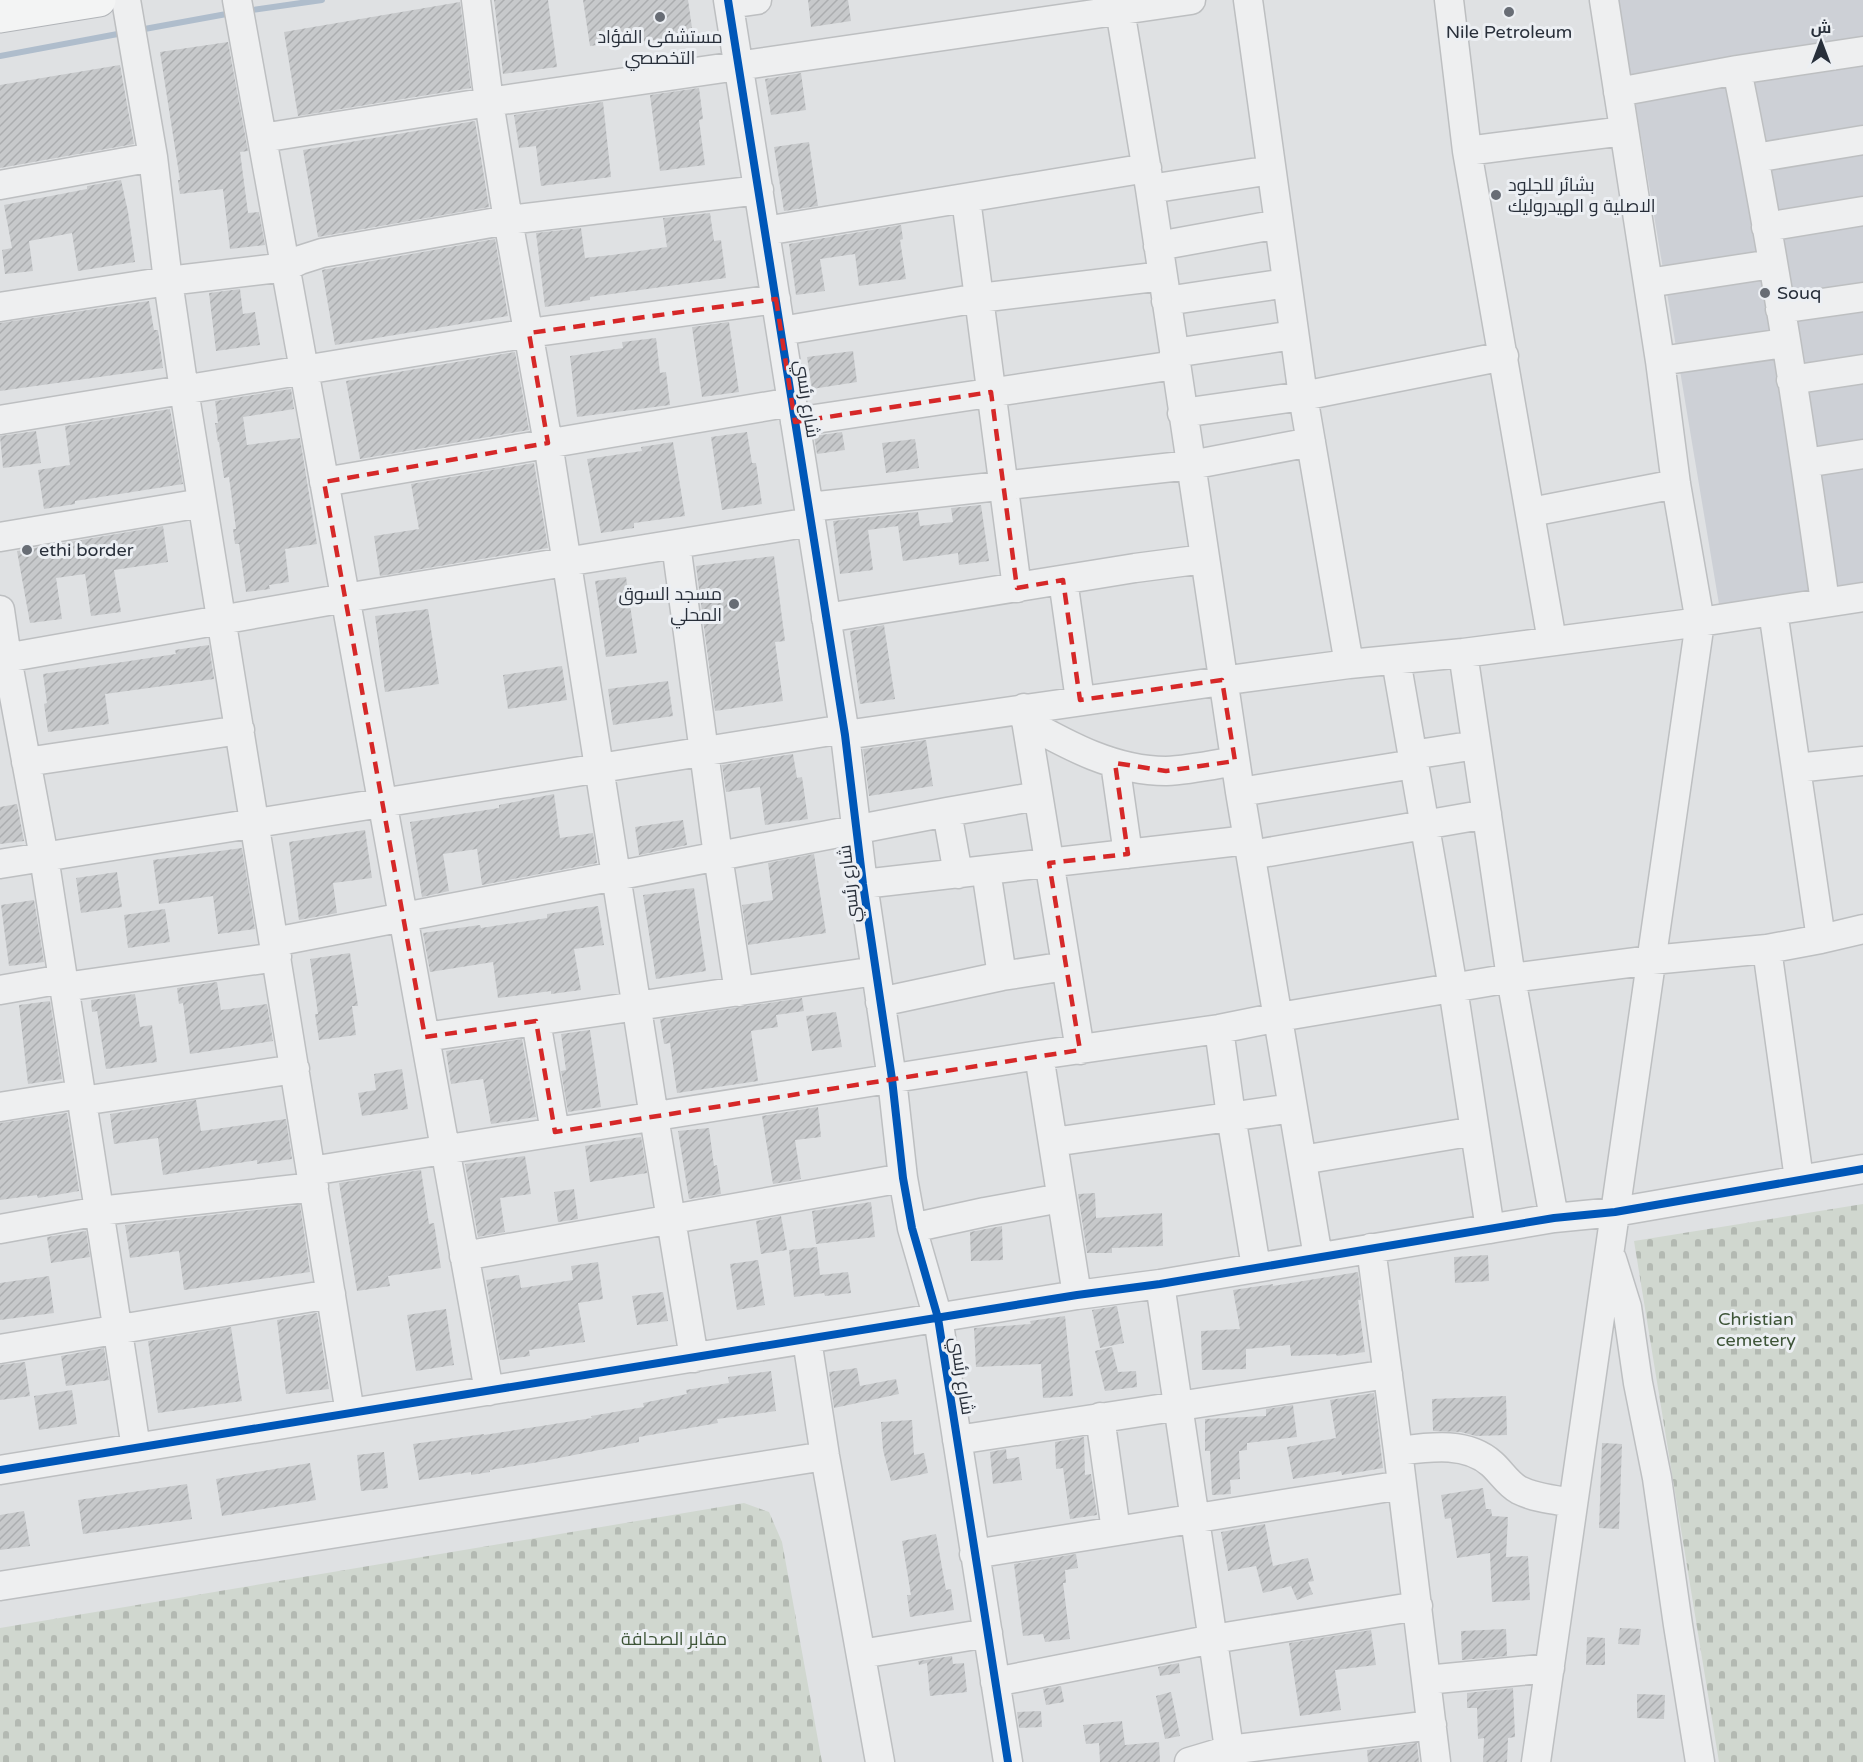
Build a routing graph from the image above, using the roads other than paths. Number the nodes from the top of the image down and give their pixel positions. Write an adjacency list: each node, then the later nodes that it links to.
1 (99, 0): 12 (highway)
2 (126, 0): 22 (street)
3 (237, 0): 19 (street)
4 (476, 0): 17 (street)
5 (757, 0): 10 (street)
6 (1191, 0): 11 (street)
7 (1248, 0): 24 (street)
8 (1449, 0): 21 (street)
9 (1604, 0): 16 (street)
10 (729, 2): 14 (street, شارع رئسي)
11 (1130, 6): 14 (street); 25 (street)
12 (0, 16)
13 (1863, 51): 15 (street)
14 (739, 66): 17 (street); 27 (street, شارع رئسي)
15 (1737, 70): 16 (street); 23 (street)
16 (1618, 92): 18 (street)
17 (489, 102): 19 (street); 30 (street)
18 (1624, 131): 21 (street); 39 (street)
19 (262, 138): 36 (street)
20 (1863, 140): 23 (street)
21 (1467, 151): 50 (street)
22 (153, 157): 26 (street); 37 (street)
23 (1755, 158): 32 (street)
24 (1271, 170): 25 (street); 31 (street)
25 (1148, 178): 28 (street); 34 (street)
26 (0, 185)
27 (759, 190): 30 (street); 33 (street, شارع رئسي)
28 (966, 199): 33 (street); 42 (street)
29 (1863, 211): 32 (street)
30 (508, 220): 36 (street); 47 (street)
31 (1279, 224): 34 (street); 38 (street)
32 (1766, 227): 35 (street)
33 (765, 231): 43 (street, شارع رئسي)
34 (1158, 246): 40 (street)
35 (1772, 264): 39 (street); 45 (street)
36 (286, 267): 37 (street); 53 (street)
37 (168, 281): 44 (street); 56 (street)
38 (1287, 283): 40 (street); 48 (street)
39 (1648, 283): 52 (street)
40 (1164, 289): 42 (street); 51 (street)
41 (1863, 297): 45 (street)
42 (979, 298): 46 (street); 57 (street)
43 (776, 299): 46 (street, شارع رئسي); 47 (street)
44 (0, 306)
45 (1780, 309): 49 (street)
46 (781, 331): 59 (street, شارع رئسي)
47 (529, 333): 53 (street); 63 (street)
48 (1294, 335): 51 (street); 58 (street)
49 (1785, 343): 52 (street); 55 (street)
50 (1504, 356): 58 (street); 71 (street)
51 (1174, 359): 57 (street); 60 (street)
52 (1660, 362): 68 (street)
53 (304, 369): 56 (street); 67 (street)
54 (1863, 369): 55 (street)
55 (1791, 380): 65 (street)
56 (184, 390): 61 (street); 70 (street)
57 (991, 392): 59 (street); 69 (street)
58 (1303, 396): 60 (street); 62 (street)
59 (794, 412): 63 (street); 72 (street, شارع رئسي)
60 (1182, 413): 66 (street)
61 (0, 420)
62 (1311, 442): 66 (street); 91 (street)
63 (548, 443): 67 (street); 76 (street)
64 (1863, 454): 65 (street)
65 (1805, 463): 81 (street)
66 (1191, 465): 69 (street); 75 (street)
67 (324, 482): 80 (street)
68 (1676, 484): 71 (street); 86 (street)
69 (1003, 485): 72 (street); 78 (street)
70 (202, 503): 73 (street); 85 (street)
71 (1531, 512): 87 (street)
72 (810, 514): 74 (street); 84 (street, شارع رئسي)
73 (0, 537)
74 (676, 544): 76 (street); 98 (street)
75 (1204, 559): 77 (street); 92 (street)
76 (566, 561): 80 (street); 104 (street)
77 (1064, 580): 78 (street); 93 (street)
78 (1017, 588): 84 (street)
79 (1863, 597): 81 (street)
80 (345, 598): 85 (street); 108 (street)
81 (1825, 602): 83 (street)
82 (0, 610): 89 (street)
83 (1773, 611): 86 (street); 105 (street)
84 (826, 618): 96 (street, شارع رئسي)
85 (221, 620): 89 (street); 95 (street)
86 (1700, 622): 87 (street); 129 (street)
87 (1552, 641): 88 (street)
88 (1463, 654): 90 (street); 97 (street)
89 (3, 659): 101 (street)
90 (1396, 660): 91 (street); 99 (street)
91 (1349, 664): 92 (street)
92 (1222, 680): 93 (street); 102 (street)
93 (1080, 700): 94 (street)
94 (1025, 715): 96 (street); 103 (street); 107 (street)
95 (240, 730): 101 (street); 111 (street)
96 (844, 732): 98 (street); 113 (street, شارع رئسي)
97 (1476, 745): 99 (street); 110 (street)
98 (705, 751): 104 (street); 116 (street)
99 (1413, 760): 106 (street); 112 (street)
100 (1863, 761): 105 (street)
101 (26, 762): 117 (street)
102 (1235, 762): 103 (street); 106 (street)
103 (1115, 763): 115 (street)
104 (600, 768): 108 (street); 122 (street)
105 (1796, 768): 126 (street)
106 (1240, 792): 114 (street)
107 (1038, 796): 109 (street); 118 (street)
108 (382, 802): 111 (street); 124 (street)
109 (947, 812): 113 (street); 121 (street)
110 (1487, 814): 112 (street); 133 (street)
111 (255, 823): 117 (street); 128 (street)
112 (1425, 826): 114 (street); 135 (street)
113 (857, 829): 116 (street); 123 (street, شارع رئسي)
114 (1250, 848): 115 (street); 140 (street)
115 (1128, 854): 118 (street)
116 (718, 856): 122 (street); 137 (street)
117 (44, 857): 119 (street); 134 (street)
118 (1048, 863): 120 (street); 130 (street)
119 (0, 864)
120 (986, 870): 121 (street); 132 (street)
121 (958, 874): 123 (street)
122 (617, 876): 124 (street); 139 (street)
123 (862, 885): 131 (street, شارع رئسي)
124 (403, 917): 128 (street); 143 (street)
125 (1863, 929): 126 (street)
126 (1821, 939): 127 (street)
127 (1767, 949): 129 (street); 161 (street)
128 (276, 950): 134 (street); 146 (street)
129 (1652, 960): 133 (street); 164 (street)
130 (1066, 966): 132 (street); 144 (street)
131 (876, 970): 137 (street); 138 (street, شارع رئسي)
132 (1002, 976): 138 (street)
133 (1511, 978): 135 (street); 165 (street)
134 (64, 983): 136 (street); 148 (street)
135 (1453, 988): 140 (street); 153 (street)
136 (0, 990)
137 (739, 992): 139 (street)
138 (880, 1002): 147 (street, شارع رئسي)
139 (636, 1007): 141 (street); 152 (street)
140 (1279, 1017): 142 (street); 150 (street)
141 (536, 1021): 143 (street); 154 (street)
142 (1218, 1029): 144 (street); 151 (street)
143 (425, 1037): 156 (street)
144 (1080, 1050): 145 (street)
145 (1039, 1055): 147 (street); 155 (street)
146 (295, 1069): 148 (street); 160 (street)
147 (892, 1078): 152 (street); 159 (street, شارع رئسي)
148 (82, 1098): 149 (street); 163 (street)
149 (1, 1101)
150 (1293, 1108): 151 (street); 157 (street)
151 (1231, 1116): 155 (street); 174 (street)
152 (654, 1117): 154 (street); 166 (street)
153 (1475, 1131): 157 (street); 169 (street)
154 (555, 1132): 156 (street)
155 (1053, 1142): 162 (street)
156 (445, 1149): 160 (street); 172 (street)
157 (1302, 1160): 173 (street)
158 (1863, 1168): 161 (street)
159 (903, 1178): 166 (street); 167 (street, شارع رئسي)
160 (313, 1179): 163 (street); 176 (street)
161 (1799, 1179): 164 (street)
162 (1061, 1198): 167 (street); 177 (street)
163 (99, 1211): 168 (street); 179 (street)
164 (1615, 1212): 165 (street); 171 (street)
165 (1554, 1218): 169 (street)
166 (671, 1219): 172 (street); 182 (street)
167 (912, 1228): 178 (street, شارع رئسي)
168 (0, 1229)
169 (1490, 1229): 170 (street)
170 (1371, 1248): 173 (street); 183 (street)
171 (1609, 1251): 194 (street); 213 (street)
172 (464, 1256): 184 (street)
173 (1318, 1257): 174 (street)
174 (1256, 1267): 175 (street)
175 (1160, 1284): 177 (street); 185 (street)
176 (331, 1294): 179 (street); 186 (street)
177 (1077, 1295): 178 (street)
178 (938, 1318): 180 (street); 188 (street, شارع رئسي)
179 (118, 1331): 181 (street); 189 (street)
180 (807, 1340): 182 (street); 191 (street)
181 (0, 1349)
182 (694, 1358): 184 (street)
183 (1388, 1374): 185 (street); 190 (street)
184 (489, 1391): 186 (street)
185 (1179, 1405): 187 (street); 195 (street)
186 (350, 1413): 189 (street)
187 (1100, 1417): 188 (street); 196 (street)
188 (957, 1440): 197 (street, شارع رئسي)
189 (136, 1448): 192 (street)
190 (1398, 1451): 193 (street); 194 (street)
191 (825, 1456): 198 (street); 202 (street)
192 (0, 1470)
193 (1402, 1485): 195 (street); 199 (street)
194 (1573, 1503): 203 (street)
195 (1194, 1520): 196 (street); 201 (street)
196 (1116, 1532): 197 (street)
197 (974, 1554): 200 (street, شارع رئسي)
198 (0, 1586)
199 (1418, 1606): 201 (street); 204 (street)
200 (988, 1633): 202 (street); 205 (street, شارع رئسي)
201 (1213, 1640): 205 (street); 207 (street)
202 (861, 1654): 208 (street)
203 (1550, 1668): 204 (street); 212 (street)
204 (1426, 1680): 206 (street)
205 (995, 1682): 209 (street, شارع رئسي)
206 (1432, 1725): 207 (street); 211 (street)
207 (1230, 1756): 210 (street)
208 (880, 1762)
209 (1008, 1762)
210 (1189, 1762)
211 (1436, 1762)
212 (1536, 1762)
213 (1700, 1762)

